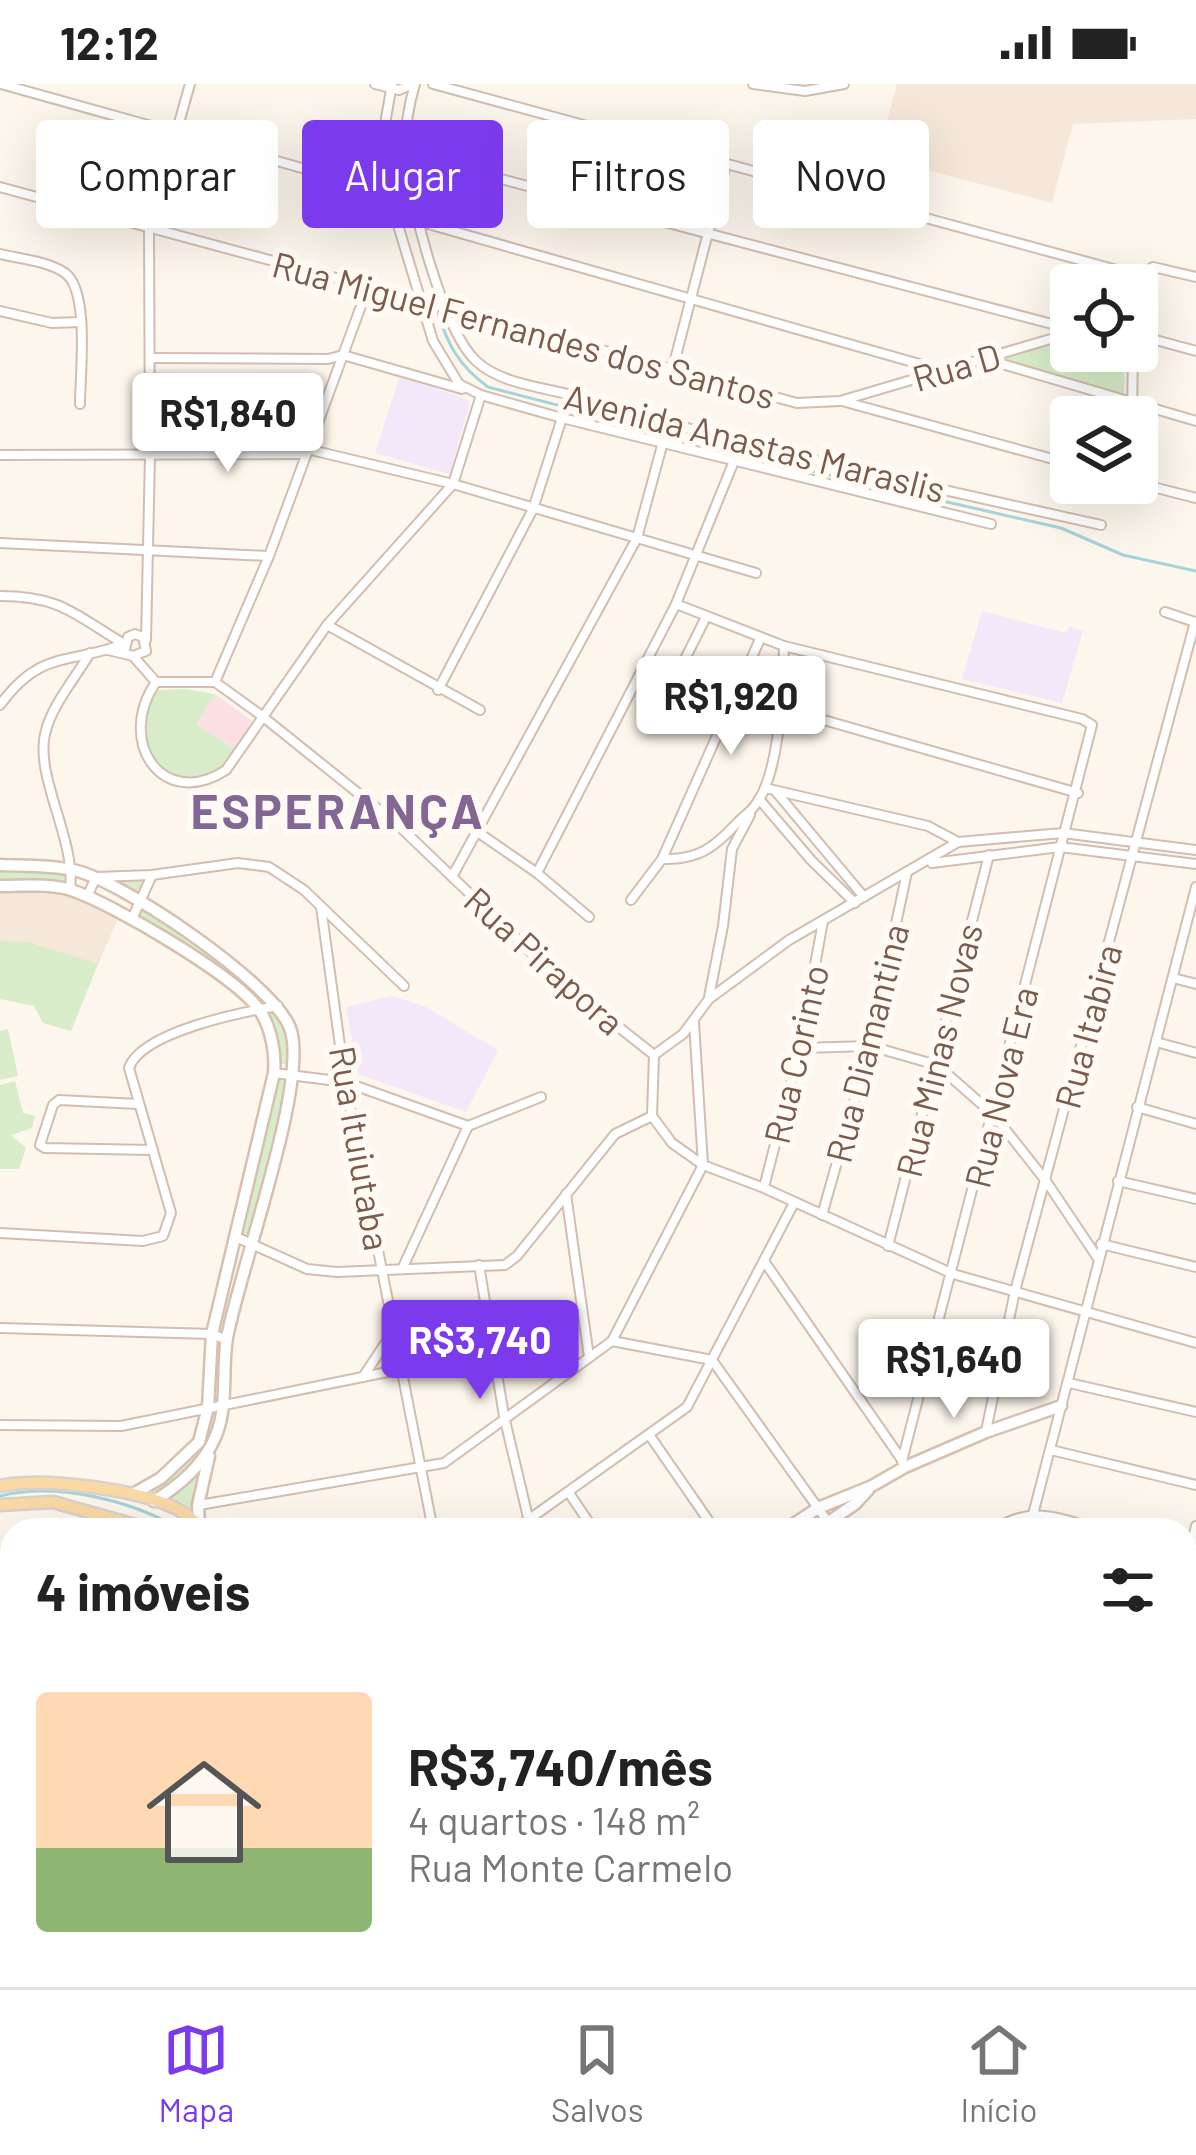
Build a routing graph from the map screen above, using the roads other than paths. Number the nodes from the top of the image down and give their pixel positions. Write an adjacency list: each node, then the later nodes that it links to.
1 (1, 84): 9 (street)
2 (190, 84): 10 (street)
3 (376, 84): 8 (street)
4 (414, 84): 8 (street); 12 (street, Avenida Anastas Maraslis)
5 (433, 84): 13 (street)
6 (753, 84): 7 (street)
7 (844, 84)
8 (391, 86): 11 (street, Avenida Anastas Maraslis)
9 (124, 120)
10 (179, 120)
11 (386, 120)
12 (408, 120)
13 (565, 120)
14 (729, 165): 24 (street)
15 (503, 180): 22 (street)
16 (0, 187): 21 (street, Rua Miguel Fernandes dos Santos)
17 (400, 228): 28 (street, Avenida Anastas Maraslis)
18 (421, 228): 30 (street, Avenida Anastas Maraslis)
19 (443, 228): 29 (street)
20 (709, 228): 22 (street)
21 (149, 229): 27 (street, Rua Miguel Fernandes dos Santos); 38 (street)
22 (707, 235): 29 (street); 33 (street)
23 (0, 254): 32 (street)
24 (1081, 264)
25 (1158, 268): 26 (street)
26 (1196, 277)
27 (368, 287): 28 (street, Rua Miguel Fernandes dos Santos); 37 (street)
28 (423, 300): 30 (street, Rua Miguel Fernandes dos Santos); 42 (street, Avenida Anastas Maraslis)
29 (691, 300): 40 (street); 41 (street)
30 (446, 306): 40 (street, Rua Miguel Fernandes dos Santos); 60 (street, Avenida Anastas Maraslis)
31 (0, 311): 32 (street)
32 (81, 322): 45 (street)
33 (1050, 325)
34 (1050, 338): 39 (street, Rua D)
35 (1158, 341): 36 (street)
36 (1196, 351)
37 (343, 355): 38 (street); 42 (street); 50 (street)
38 (150, 358): 52 (street)
39 (984, 358): 41 (street, Rua D); 43 (street)
40 (672, 370): 44 (street, Rua Miguel Fernandes dos Santos)
41 (940, 370): 44 (street, Rua D)
42 (481, 395): 47 (street, Avenida Anastas Maraslis); 55 (street)
43 (1109, 396)
44 (840, 401): 53 (street)
45 (80, 404)
46 (1158, 410): 48 (street)
47 (562, 418): 49 (street, Avenida Anastas Maraslis); 58 (street)
48 (1196, 421)
49 (663, 442): 54 (street, Avenida Anastas Maraslis); 61 (street)
50 (306, 451): 52 (street); 55 (street); 64 (street)
51 (0, 455): 52 (street)
52 (150, 455): 63 (street)
53 (1050, 458)
54 (734, 461): 59 (street, Avenida Anastas Maraslis); 65 (street)
55 (454, 484): 58 (street); 73 (street)
56 (1158, 488): 57 (street)
57 (1196, 498)
58 (533, 509): 61 (street); 87 (street)
59 (991, 524)
60 (1101, 525)
61 (637, 538): 65 (street); 95 (street)
62 (0, 543): 63 (street)
63 (149, 550): 64 (street); 71 (street)
64 (268, 556): 86 (street)
65 (698, 556): 66 (street); 68 (street)
66 (756, 573)
67 (0, 596): 75 (street)
68 (676, 604): 70 (street); 109 (street)
69 (1166, 612): 72 (street)
70 (706, 617): 76 (street); 84 (street)
71 (147, 621): 74 (street); 78 (street)
72 (1196, 622): 98 (street, Rua Itabira)
73 (327, 625): 87 (street); 91 (street)
74 (133, 634): 75 (street); 77 (street); 78 (street)
75 (109, 635): 77 (street)
76 (760, 639): 79 (street); 103 (street)
77 (124, 644): 80 (street); 82 (street)
78 (146, 645): 82 (street); 83 (street)
79 (784, 646): 89 (street); 93 (street, Rua Nova Era)
80 (108, 650): 81 (street); 82 (street)
81 (90, 653): 88 (street); 107 (street)
82 (131, 655): 83 (street)
83 (148, 672): 85 (street)
84 (677, 675)
85 (156, 682): 86 (street); 91 (street)
86 (214, 682): 91 (street, Rua Pirapora)
87 (438, 689): 90 (street)
88 (0, 705)
89 (782, 708): 92 (street); 93 (street)
90 (480, 710)
91 (262, 716): 111 (street, Rua Pirapora)
92 (770, 789): 94 (street); 97 (street); 118 (street)
93 (1078, 793): 96 (street, Rua Nova Era)
94 (757, 803): 103 (street); 118 (street); 128 (street)
95 (479, 833): 109 (street); 111 (street)
96 (1064, 833): 97 (street); 98 (street); 99 (street, Rua Nova Era)
97 (958, 842): 104 (street)
98 (1136, 842): 100 (street); 102 (street, Rua Itabira)
99 (1060, 847): 101 (street); 102 (street); 144 (street, Rua Nova Era)
100 (1196, 850)
101 (989, 855): 104 (street); 137 (street, Rua Minas Novas)
102 (1131, 855): 105 (street); 150 (street, Rua Itabira)
103 (662, 859): 117 (street)
104 (925, 864): 108 (street)
105 (1196, 864)
106 (0, 865): 107 (street)
107 (73, 869): 112 (street); 115 (street)
108 (907, 871): 118 (street); 133 (street, Rua Diamantina)
109 (537, 873): 122 (street)
110 (152, 875): 112 (street); 119 (street); 120 (street)
111 (453, 875): 136 (street, Rua Pirapora)
112 (96, 877): 116 (street); 119 (street)
113 (0, 886): 115 (street)
114 (1196, 887): 121 (street)
115 (70, 890): 116 (street)
116 (86, 897): 123 (street)
117 (631, 900)
118 (860, 900): 124 (street)
119 (140, 904): 123 (street); 129 (street)
120 (321, 908): 127 (street); 140 (street, Rua Ituiutaba)
121 (1193, 909): 125 (street)
122 (589, 917)
123 (132, 919): 130 (street)
124 (824, 920): 128 (street); 134 (street, Rua Corinto)
125 (1173, 978): 126 (street); 132 (street)
126 (1196, 984)
127 (404, 986)
128 (709, 999): 131 (street)
129 (278, 1006): 130 (street); 139 (street)
130 (260, 1010): 138 (street); 142 (street)
131 (694, 1021): 136 (street); 149 (street)
132 (1156, 1042): 135 (street); 143 (street)
133 (870, 1046): 134 (street); 137 (street); 156 (street, Rua Diamantina)
134 (800, 1048): 152 (street, Rua Corinto)
135 (1196, 1053)
136 (654, 1055): 145 (street)
137 (937, 1065): 144 (street); 161 (street, Rua Minas Novas)
138 (274, 1073): 139 (street); 158 (street)
139 (294, 1075): 140 (street); 159 (street)
140 (346, 1082): 147 (street); 165 (street, Rua Ituiutaba)
141 (541, 1097): 147 (street)
142 (138, 1104): 148 (street); 148 (street)
143 (1137, 1107): 146 (street); 151 (street)
144 (994, 1115): 150 (street); 168 (street, Rua Nova Era)
145 (652, 1116): 149 (street); 153 (street)
146 (1196, 1124)
147 (468, 1126): 166 (street)
148 (152, 1150): 157 (street)
149 (703, 1165): 152 (street); 175 (street)
150 (1046, 1181): 162 (street); 169 (street, Rua Itabira)
151 (1118, 1181): 154 (street); 160 (street)
152 (764, 1188): 155 (street)
153 (566, 1193): 164 (street); 177 (street)
154 (1196, 1199)
155 (794, 1203): 156 (street); 163 (street)
156 (822, 1215): 161 (street)
157 (0, 1233)
158 (238, 1238): 159 (street); 173 (street)
159 (251, 1243): 165 (street); 174 (street)
160 (1100, 1244): 162 (street); 167 (street)
161 (888, 1246): 168 (street)
162 (1098, 1258): 170 (street)
163 (764, 1261): 178 (street); 192 (street)
164 (479, 1265): 166 (street); 186 (street)
165 (383, 1268): 166 (street); 172 (street, Rua Ituiutaba)
166 (403, 1268)
167 (1196, 1268)
168 (952, 1274): 169 (street); 192 (street, Rua Nova Era)
169 (1015, 1292): 170 (street); 188 (street, Rua Itabira)
170 (1087, 1314): 176 (street); 181 (street)
171 (0, 1328): 173 (street)
172 (395, 1329): 179 (street, Rua Ituiutaba); 180 (street)
173 (212, 1334): 174 (street); 184 (street)
174 (227, 1340): 182 (street)
175 (612, 1341): 177 (street); 178 (street)
176 (1196, 1343)
177 (589, 1357): 186 (street)
178 (712, 1360): 189 (street); 202 (street)
179 (402, 1369): 180 (street); 193 (street, Rua Ituiutaba)
180 (363, 1377): 182 (street)
181 (1069, 1383): 183 (street); 185 (street)
182 (225, 1404): 184 (street); 190 (street)
183 (1061, 1406): 188 (street); 191 (street)
184 (208, 1407): 187 (street); 198 (street)
185 (1196, 1412)
186 (504, 1416): 193 (street); 208 (street)
187 (0, 1425)
188 (986, 1432): 192 (street)
189 (650, 1436): 197 (street); 211 (street)
190 (214, 1442): 199 (street); 201 (street)
191 (1051, 1450): 194 (street); 203 (street)
192 (904, 1464): 196 (street)
193 (419, 1466): 201 (street); 207 (street, Rua Ituiutaba)
194 (1196, 1485)
195 (0, 1486): 198 (main road)
196 (870, 1487): 202 (street); 214 (street)
197 (569, 1493): 209 (street); 210 (street)
198 (133, 1494): 199 (main road)
199 (154, 1501): 205 (main road)
200 (0, 1505): 204 (main road)
201 (197, 1505): 206 (street)
202 (818, 1508): 212 (street); 213 (street)
203 (1034, 1513): 215 (street); 216 (street); 217 (street)
204 (118, 1518)
205 (190, 1518)
206 (200, 1518)
207 (430, 1518)
208 (528, 1518)
209 (539, 1518)
210 (586, 1518)
211 (707, 1518)
212 (803, 1518)
213 (820, 1518)
214 (834, 1518)
215 (1013, 1518)
216 (1033, 1518)
217 (1054, 1518)

